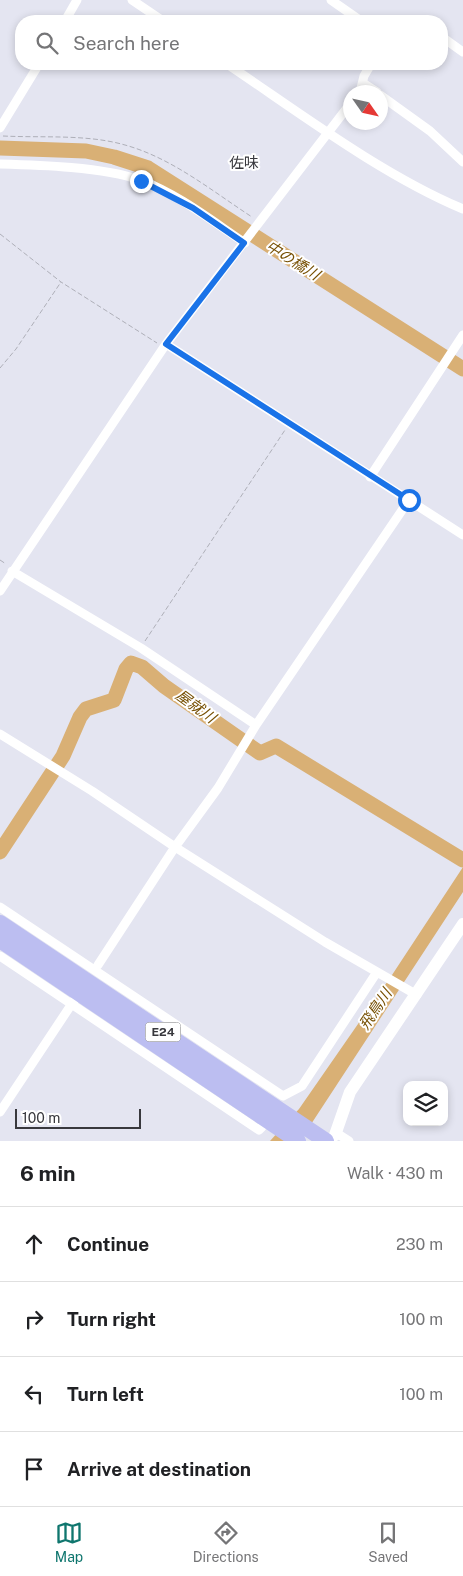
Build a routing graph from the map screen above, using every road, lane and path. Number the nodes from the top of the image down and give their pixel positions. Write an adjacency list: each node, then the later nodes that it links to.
1 (77, 0): 4 (street)
2 (132, 0): 5 (street)
3 (331, 0): 6 (street)
4 (68, 15)
5 (154, 15)
6 (352, 15)
7 (448, 41): 8 (street)
8 (463, 52)
9 (35, 70): 16 (street)
10 (235, 70): 17 (street)
11 (368, 70): 12 (street)
12 (363, 83): 13 (street)
13 (366, 85)
14 (388, 101): 19 (street)
15 (343, 113): 17 (street)
16 (0, 128)
17 (328, 132): 21 (street); 22 (street)
18 (0, 136): 22 (path)
19 (463, 162)
20 (0, 164): 24 (street)
21 (463, 209)
22 (261, 223): 24 (street)
23 (0, 234): 25 (path)
24 (244, 243): 27 (street)
25 (61, 282): 27 (path); 28 (path)
26 (463, 336): 30 (street)
27 (165, 346): 29 (street); 33 (street)
28 (0, 368)
29 (290, 423): 30 (street); 35 (path)
30 (370, 476): 31 (street)
31 (409, 500): 32 (street); 36 (street)
32 (463, 535)
33 (12, 570): 34 (street); 35 (street)
34 (0, 591)
35 (141, 648): 36 (street)
36 (256, 725): 38 (street)
37 (0, 734): 38 (street)
38 (175, 847): 44 (street); 45 (street)
39 (0, 907): 44 (street)
40 (0, 923): 50 (highway, E24)
41 (463, 924): 46 (main road)
42 (0, 940): 51 (highway, E24)
43 (0, 956): 47 (street)
44 (97, 968): 45 (street); 47 (street)
45 (378, 972): 46 (street)
46 (415, 994): 50 (main road)
47 (72, 1004): 48 (street); 49 (street)
48 (0, 1112)
49 (261, 1128)
50 (332, 1136): 52 (street)
51 (298, 1141)
52 (349, 1141)

